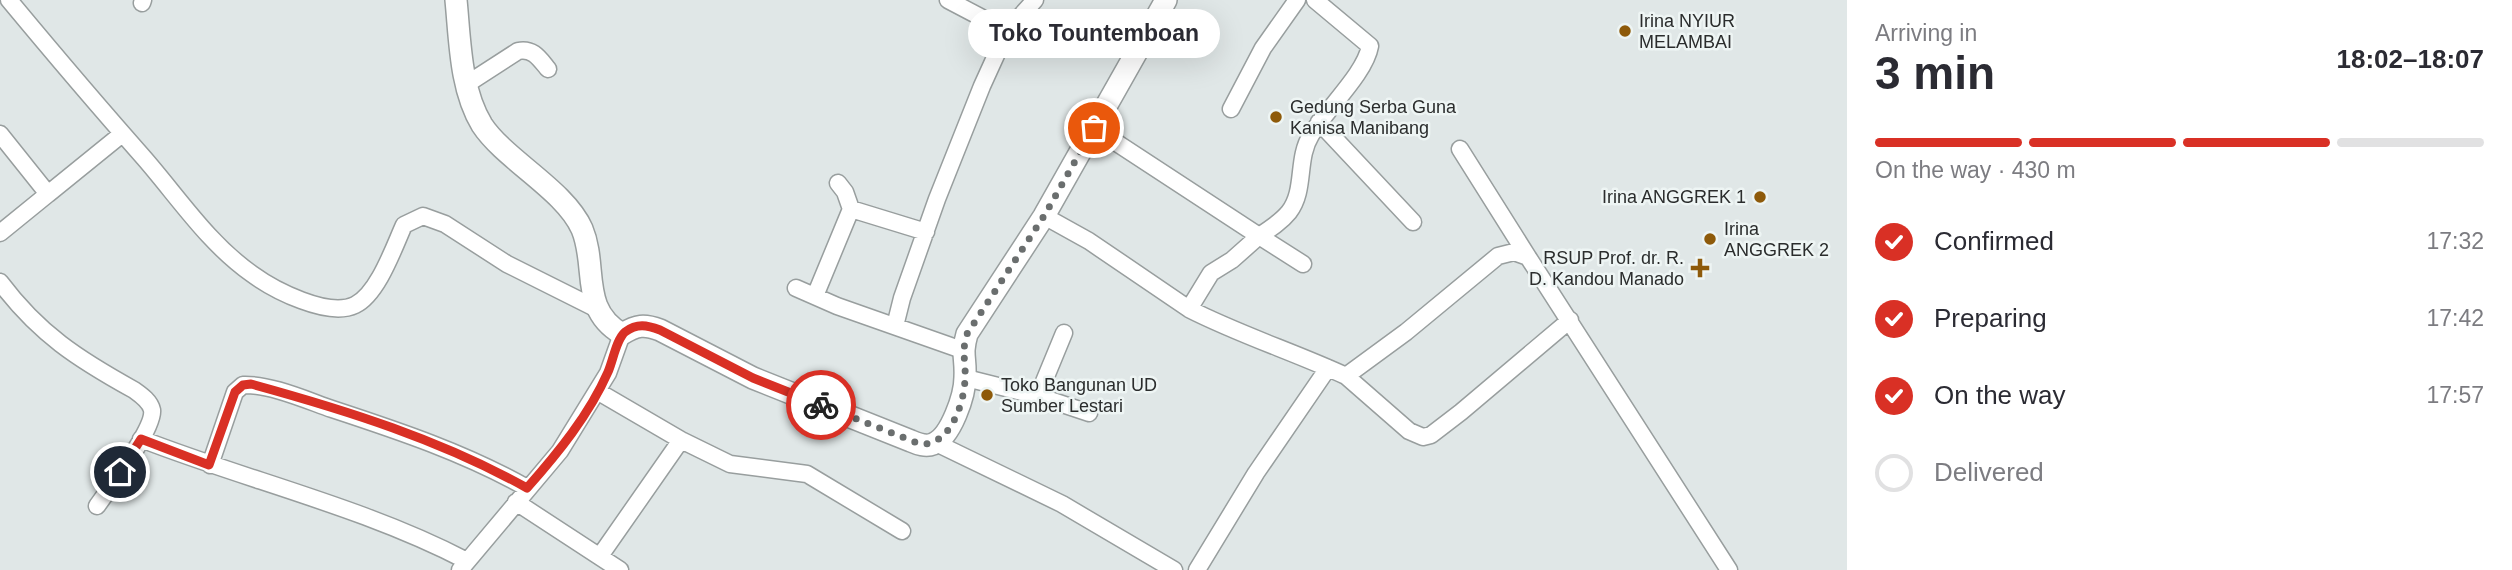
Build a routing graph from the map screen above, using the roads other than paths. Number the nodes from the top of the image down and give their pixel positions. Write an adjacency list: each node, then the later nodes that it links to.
1 (9, 0): 15 (street)
2 (948, 0): 8 (street)
3 (1035, 0): 8 (street)
4 (1166, 0): 13 (street)
5 (1297, 0): 11 (street)
6 (1315, 0): 12 (street)
7 (458, 1): 10 (street)
8 (1007, 31): 22 (street)
9 (548, 69): 10 (street)
10 (467, 84): 30 (street)
11 (1231, 109)
12 (1319, 122): 21 (street); 24 (street)
13 (1094, 128): 20 (street); 24 (street)
14 (0, 134): 18 (street)
15 (122, 134): 18 (street); 30 (street)
16 (1460, 149): 25 (street)
17 (838, 183): 19 (street)
18 (48, 194): 23 (street)
19 (851, 209): 22 (street); 29 (street)
20 (1044, 216): 31 (street); 36 (street)
21 (1413, 222)
22 (926, 232): 33 (street)
23 (0, 233)
24 (1259, 236): 26 (street); 31 (street)
25 (1528, 257): 32 (street); 38 (street)
26 (1303, 264)
27 (0, 282): 43 (street)
28 (796, 288): 29 (street)
29 (815, 296): 33 (street)
30 (597, 309): 35 (street)
31 (1189, 309): 37 (street)
32 (1570, 320): 38 (street); 56 (street)
33 (895, 326): 36 (street)
34 (1064, 333): 41 (street)
35 (622, 334): 40 (street); 45 (street)
36 (962, 350): 39 (street)
37 (1328, 368): 38 (street); 55 (street)
38 (1346, 376)
39 (965, 378): 41 (street); 45 (street)
40 (597, 391): 44 (street); 47 (street)
41 (1038, 396): 42 (street)
42 (1089, 413)
43 (141, 439): 46 (street); 49 (street)
44 (681, 440): 50 (street); 51 (street)
45 (936, 443): 54 (street)
46 (209, 465): 47 (street); 52 (street)
47 (527, 488): 48 (street)
48 (516, 502): 51 (street); 52 (street)
49 (97, 506)
50 (902, 531)
51 (600, 556): 53 (street)
52 (463, 566)
53 (620, 570)
54 (1174, 570)
55 (1197, 570)
56 (1729, 570)

